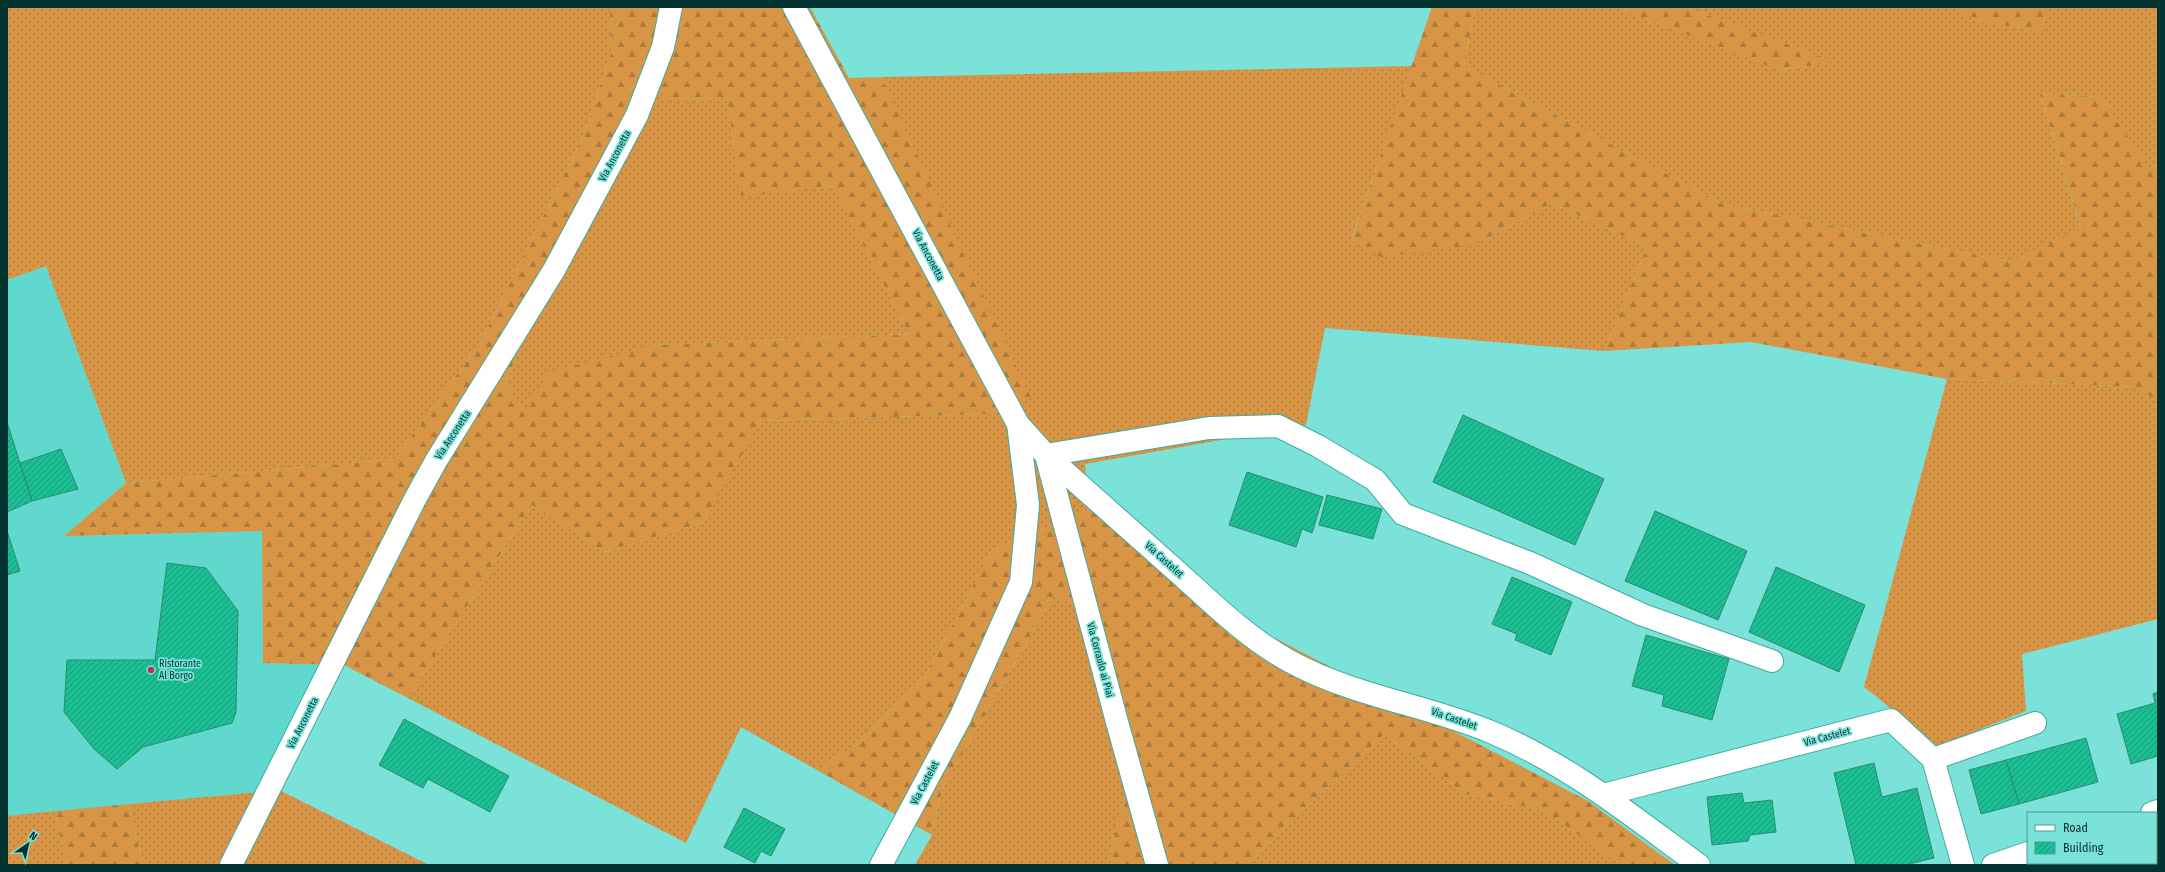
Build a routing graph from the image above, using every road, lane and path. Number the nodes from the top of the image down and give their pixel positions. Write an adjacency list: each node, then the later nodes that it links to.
1 (671, 7): 10 (street, Via Anconetta)
2 (794, 7): 3 (street, Via Anconetta)
3 (1018, 424): 4 (street, Via Anconetta); 11 (street, Via Castelet)
4 (1046, 455): 5 (street); 8 (street, Via Castelet); 12 (street, Via Corraulo ai Piai)
5 (1772, 661)
6 (2035, 723): 7 (street)
7 (1933, 758): 8 (street, Via Castelet); 14 (street)
8 (1603, 795): 13 (street, Via Castelet)
9 (2027, 853): 15 (street)
10 (231, 865)
11 (881, 865)
12 (1157, 865)
13 (1699, 865)
14 (1963, 865)
15 (1993, 865)

